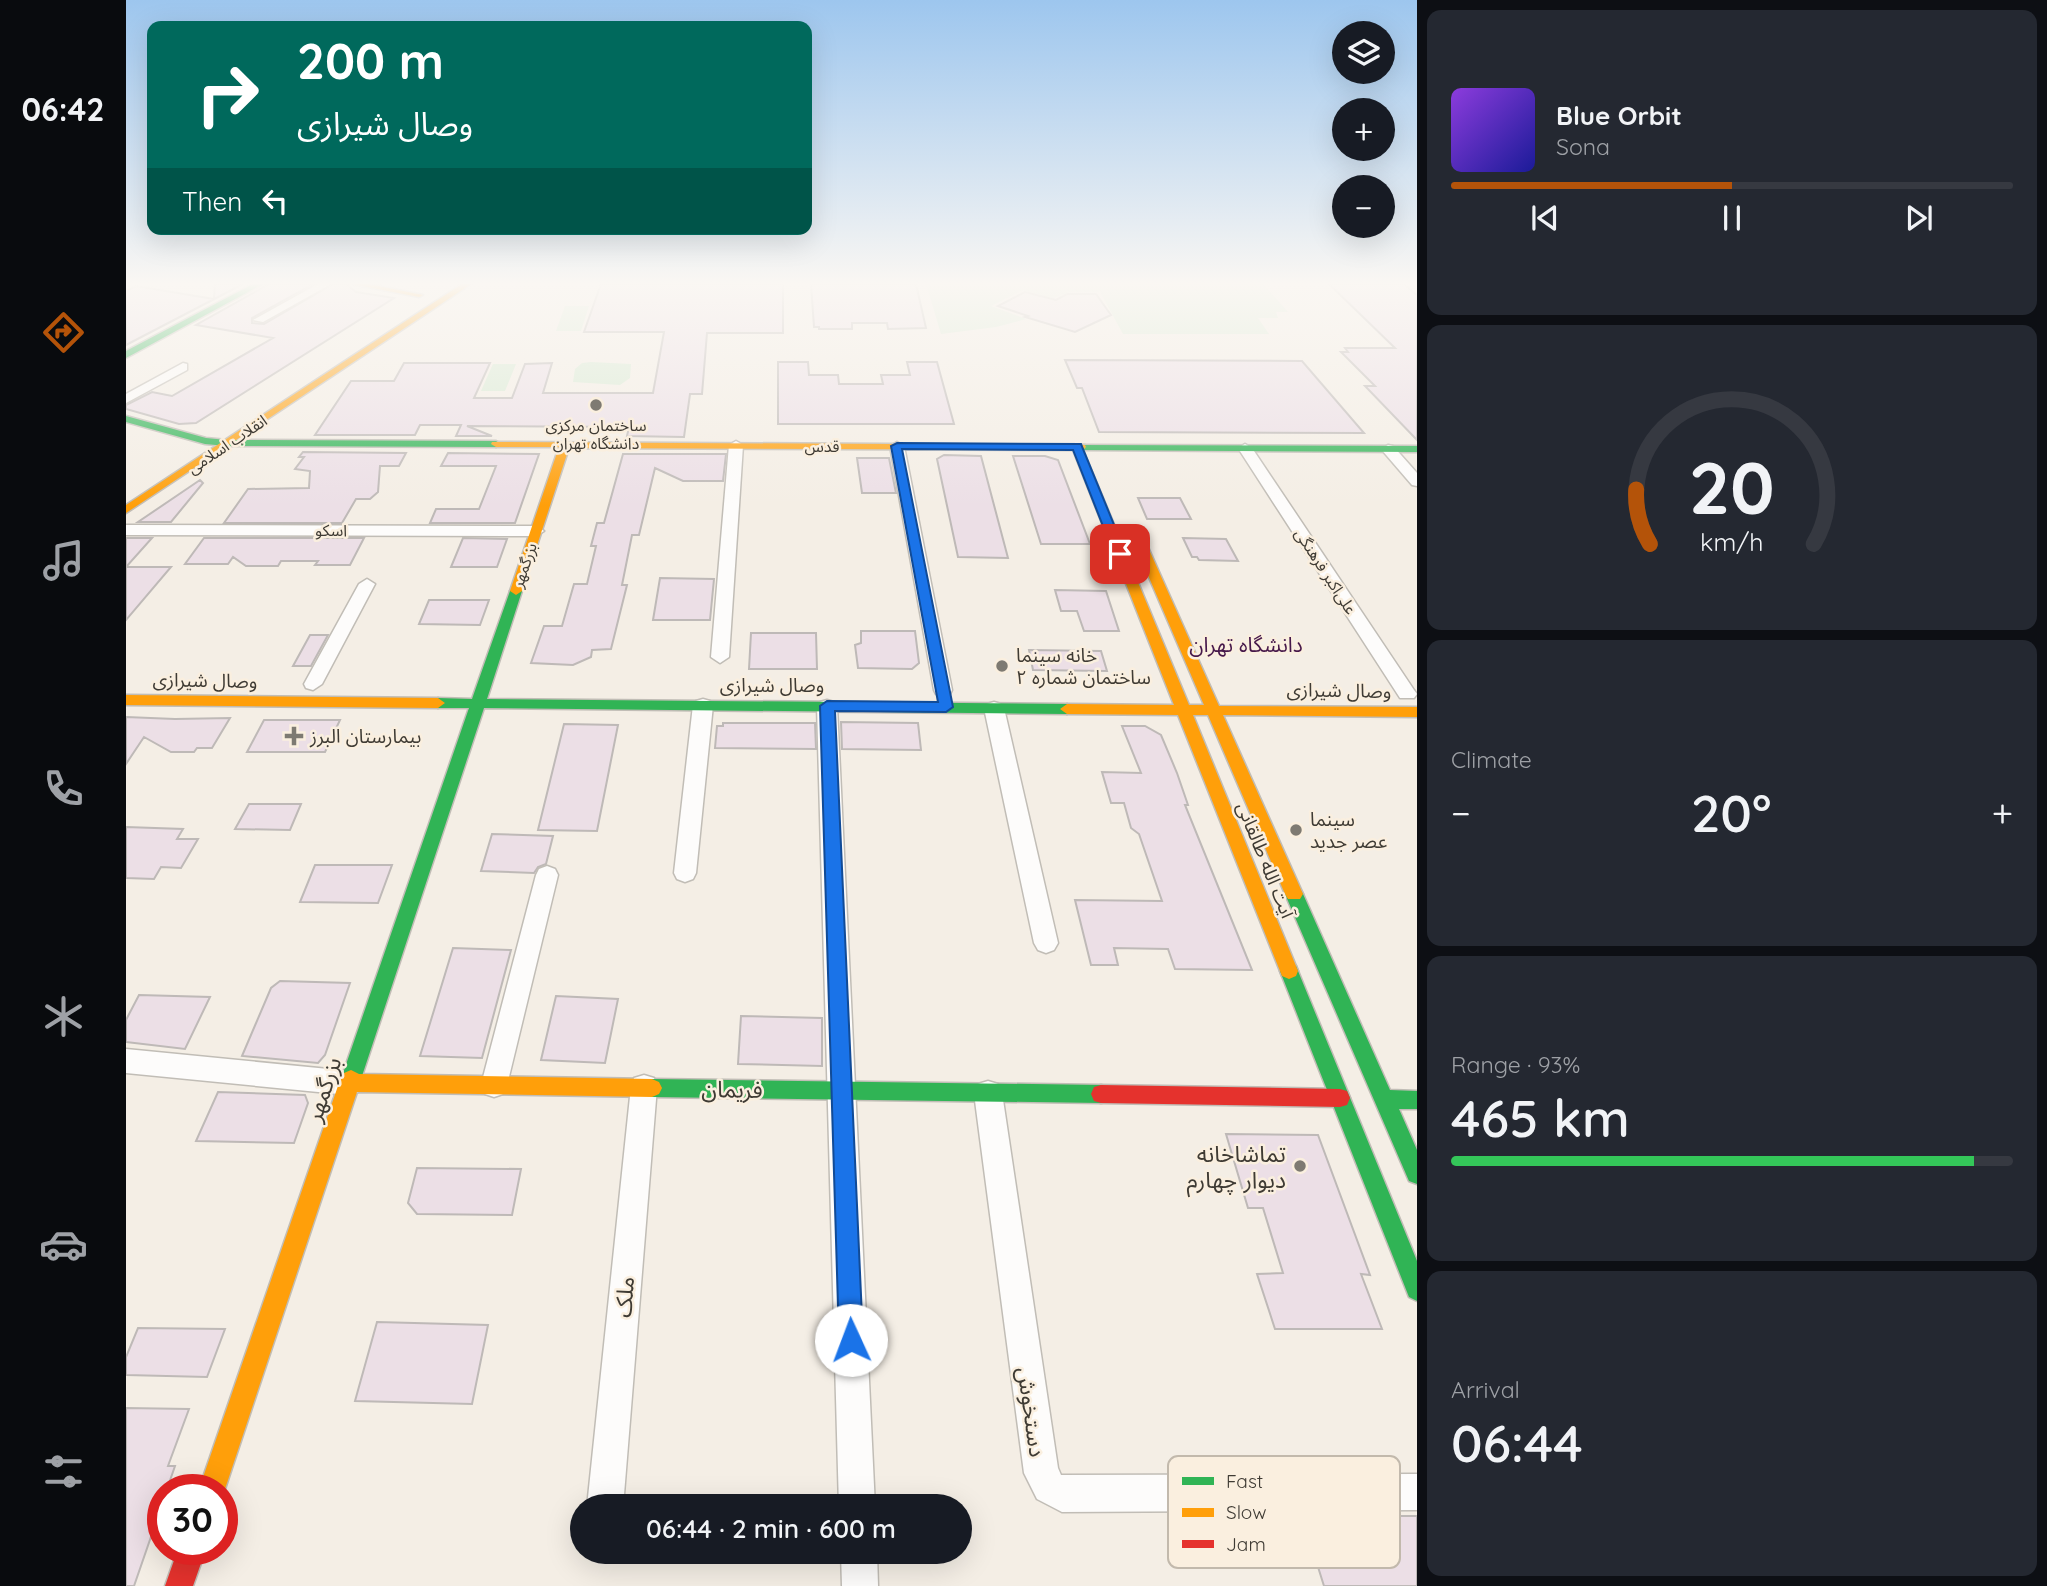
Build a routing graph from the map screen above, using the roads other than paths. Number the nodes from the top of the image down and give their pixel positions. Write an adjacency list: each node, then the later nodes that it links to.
1 (355, 358): 7 (main road, انقلاب اسلامی)
2 (183, 367): 3 (street)
3 (126, 399)
4 (126, 419): 6 (main road, قدس)
5 (216, 426): 6 (main road, انقلاب اسلامی)
6 (197, 439): 7 (main road, قدس); 16 (main road, انقلاب اسلامی)
7 (227, 443): 8 (main road, قدس); 19 (main road, انقلاب اسلامی)
8 (565, 444): 9 (main road, قدس); 22 (main road, بزرگمهر)
9 (736, 445): 10 (main road, قدس); 24 (street)
10 (897, 446): 11 (main road, قدس); 28 (street)
11 (1077, 447): 12 (main road, قدس); 30 (main road, آیت الله طالقانی)
12 (1098, 447): 13 (main road, قدس); 17 (main road)
13 (1245, 448): 14 (main road, قدس); 33 (street, علی‌اکبر فرهنگی)
14 (1388, 449): 15 (main road, قدس); 18 (street)
15 (1417, 449)
16 (180, 450)
17 (1106, 467)
18 (1417, 482)
19 (126, 510)
20 (1133, 529): 31 (main road, آیت الله طالقانی)
21 (126, 530): 22 (street, اسکو)
22 (536, 531): 26 (main road, بزرگمهر)
23 (367, 584): 25 (street)
24 (720, 657)
25 (313, 684)
26 (477, 685): 27 (main road); 35 (main road, بزرگمهر)
27 (503, 685)
28 (943, 690): 38 (main road)
29 (1154, 692): 30 (main road)
30 (1176, 692): 31 (main road); 40 (main road, آیت الله طالقانی)
31 (1205, 692): 32 (main road); 41 (main road, آیت الله طالقانی)
32 (1227, 692)
33 (1405, 694): 42 (main road)
34 (126, 700): 35 (main road, وصال شیرازی)
35 (477, 703): 36 (main road, وصال شیرازی); 47 (main road, بزرگمهر)
36 (703, 705): 37 (main road, وصال شیرازی); 43 (street)
37 (827, 706): 38 (main road, وصال شیرازی); 50 (street)
38 (946, 707): 39 (main road, وصال شیرازی)
39 (994, 708): 40 (main road, وصال شیرازی); 45 (street)
40 (1182, 709): 41 (main road, وصال شیرازی); 52 (main road, آیت الله طالقانی)
41 (1212, 709): 42 (main road, وصال شیرازی); 53 (main road, آیت الله طالقانی)
42 (1417, 711)
43 (685, 873)
44 (547, 875): 48 (street)
45 (1046, 943)
46 (126, 1061): 47 (street, فریمان)
47 (349, 1083): 48 (main road, فریمان); 57 (main road, بزرگمهر)
48 (494, 1085): 49 (main road, فریمان)
49 (644, 1087): 50 (main road, فریمان); 59 (street, ملک)
50 (842, 1090): 51 (main road, فریمان); 60 (street)
51 (988, 1093): 52 (main road, فریمان); 58 (street, دستخوش)
52 (1340, 1098): 53 (main road, فریمان); 56 (main road, آیت الله طالقانی)
53 (1384, 1099): 54 (main road, فریمان); 55 (main road, آیت الله طالقانی)
54 (1417, 1100)
55 (1417, 1174)
56 (1417, 1289)
57 (217, 1474)
58 (1168, 1493)
59 (606, 1494)
60 (858, 1494)
61 (859, 1564): 64 (street)
62 (186, 1565): 63 (main road)
63 (179, 1586)
64 (860, 1586)

